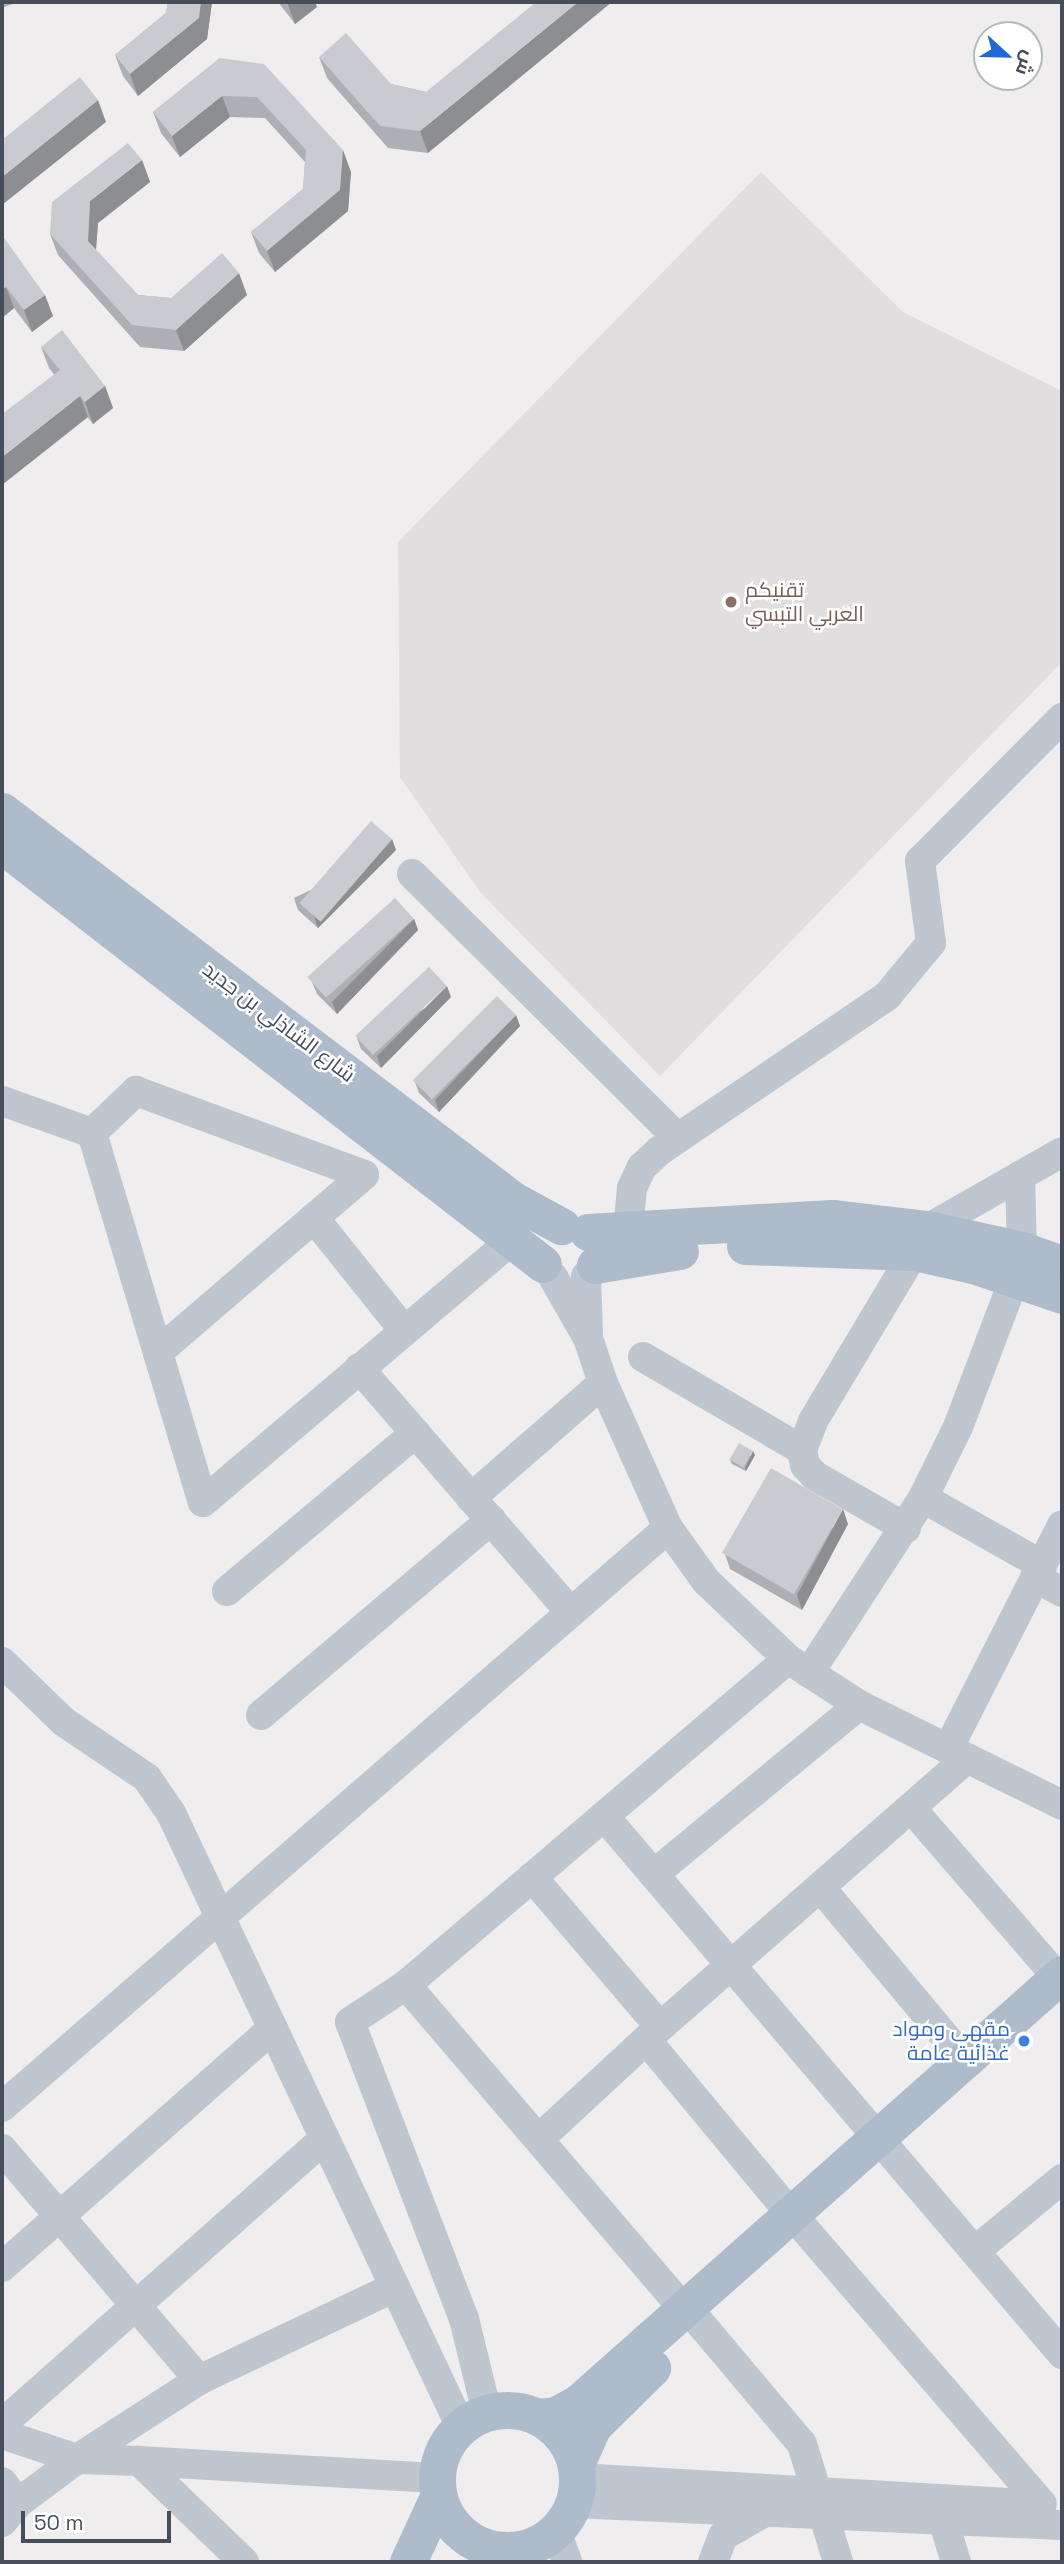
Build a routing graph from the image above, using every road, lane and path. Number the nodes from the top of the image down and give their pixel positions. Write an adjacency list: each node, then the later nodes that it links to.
1 (1062, 718): 7 (street)
2 (2, 811): 14 (main road, شارع الشاذلي بن جديد)
3 (2, 845): 12 (main road, شارع الشاذلي بن جديد)
4 (412, 874): 7 (street)
5 (2, 1101): 6 (street)
6 (92, 1133): 10 (street); 19 (street)
7 (676, 1136): 11 (street)
8 (1062, 1152): 9 (street)
9 (1020, 1176): 13 (street); 15 (street)
10 (314, 1218): 18 (street); 19 (street)
11 (628, 1231): 13 (main road, شارع الشاذلي بن جديد); 14 (main road, شارع الشاذلي بن جديد)
12 (513, 1238): 14 (main road, شارع الشاذلي بن جديد); 18 (street)
13 (921, 1241): 14 (main road, شارع الشاذلي بن جديد); 15 (main road, شارع الشاذلي بن جديد); 24 (street)
14 (571, 1257): 22 (street)
15 (1019, 1263): 16 (main road, شارع الشاذلي بن جديد); 17 (main road, شارع الشاذلي بن جديد); 26 (street)
16 (1062, 1264)
17 (1062, 1294)
18 (403, 1329): 21 (street)
19 (158, 1352): 21 (street)
20 (643, 1357): 24 (street)
21 (359, 1368): 23 (street)
22 (603, 1383): 25 (street); 29 (street)
23 (415, 1433): 25 (street); 32 (street)
24 (802, 1450): 30 (street)
25 (471, 1498): 27 (street)
26 (923, 1498): 30 (street); 31 (street)
27 (491, 1520): 34 (street); 38 (street)
28 (1062, 1525): 31 (street)
29 (668, 1528): 34 (street); 36 (street)
30 (906, 1528): 36 (street)
31 (1039, 1571): 33 (street); 39 (street)
32 (228, 1591)
33 (1062, 1592)
34 (570, 1612): 46 (street)
35 (2, 1662): 46 (street)
36 (799, 1666): 37 (street); 42 (street)
37 (859, 1705): 39 (street); 43 (street)
38 (261, 1715)
39 (958, 1753): 40 (street); 41 (street)
40 (1059, 1797)
41 (911, 1808): 45 (street); 49 (street)
42 (604, 1816): 43 (street); 44 (street)
43 (654, 1874): 47 (street)
44 (532, 1877): 48 (street); 51 (street)
45 (820, 1886): 47 (street); 52 (street)
46 (220, 1916): 50 (street); 53 (street)
47 (731, 1965): 51 (street); 56 (street)
48 (406, 1985): 55 (street); 69 (street)
49 (1061, 1985): 52 (main road); 56 (main road)
50 (273, 2028): 54 (street); 59 (street)
51 (654, 2034): 55 (street); 60 (street)
52 (963, 2058): 56 (main road)
53 (2, 2107)
54 (325, 2138): 63 (street); 64 (street)
55 (540, 2138): 65 (street)
56 (885, 2143): 60 (main road); 61 (street)
57 (2, 2149): 59 (street)
58 (1062, 2179): 61 (street)
59 (59, 2216): 62 (street); 64 (street)
60 (797, 2220): 65 (main road); 78 (street)
61 (975, 2251): 66 (street)
62 (2, 2267)
63 (395, 2287): 67 (street); 69 (street)
64 (135, 2305): 67 (street); 70 (street)
65 (692, 2316): 68 (main road); 75 (street); 77 (main road)
66 (1062, 2354)
67 (199, 2380): 72 (street)
68 (538, 2417): 69 (main road); 77 (main road)
69 (474, 2420): 74 (main road)
70 (2, 2424)
71 (2, 2434): 72 (street)
72 (77, 2459): 73 (street); 76 (street)
73 (139, 2460): 74 (street); 82 (street)
74 (438, 2488): 81 (main road); 83 (main road)
75 (822, 2500): 77 (street); 78 (street); 79 (street); 80 (street); 85 (street)
76 (7, 2502)
77 (570, 2508): 79 (street); 81 (main road)
78 (1056, 2511): 80 (street)
79 (761, 2514): 84 (street)
80 (943, 2520): 86 (street)
81 (495, 2556)
82 (244, 2562)
83 (408, 2562)
84 (713, 2562)
85 (838, 2562)
86 (956, 2562)

